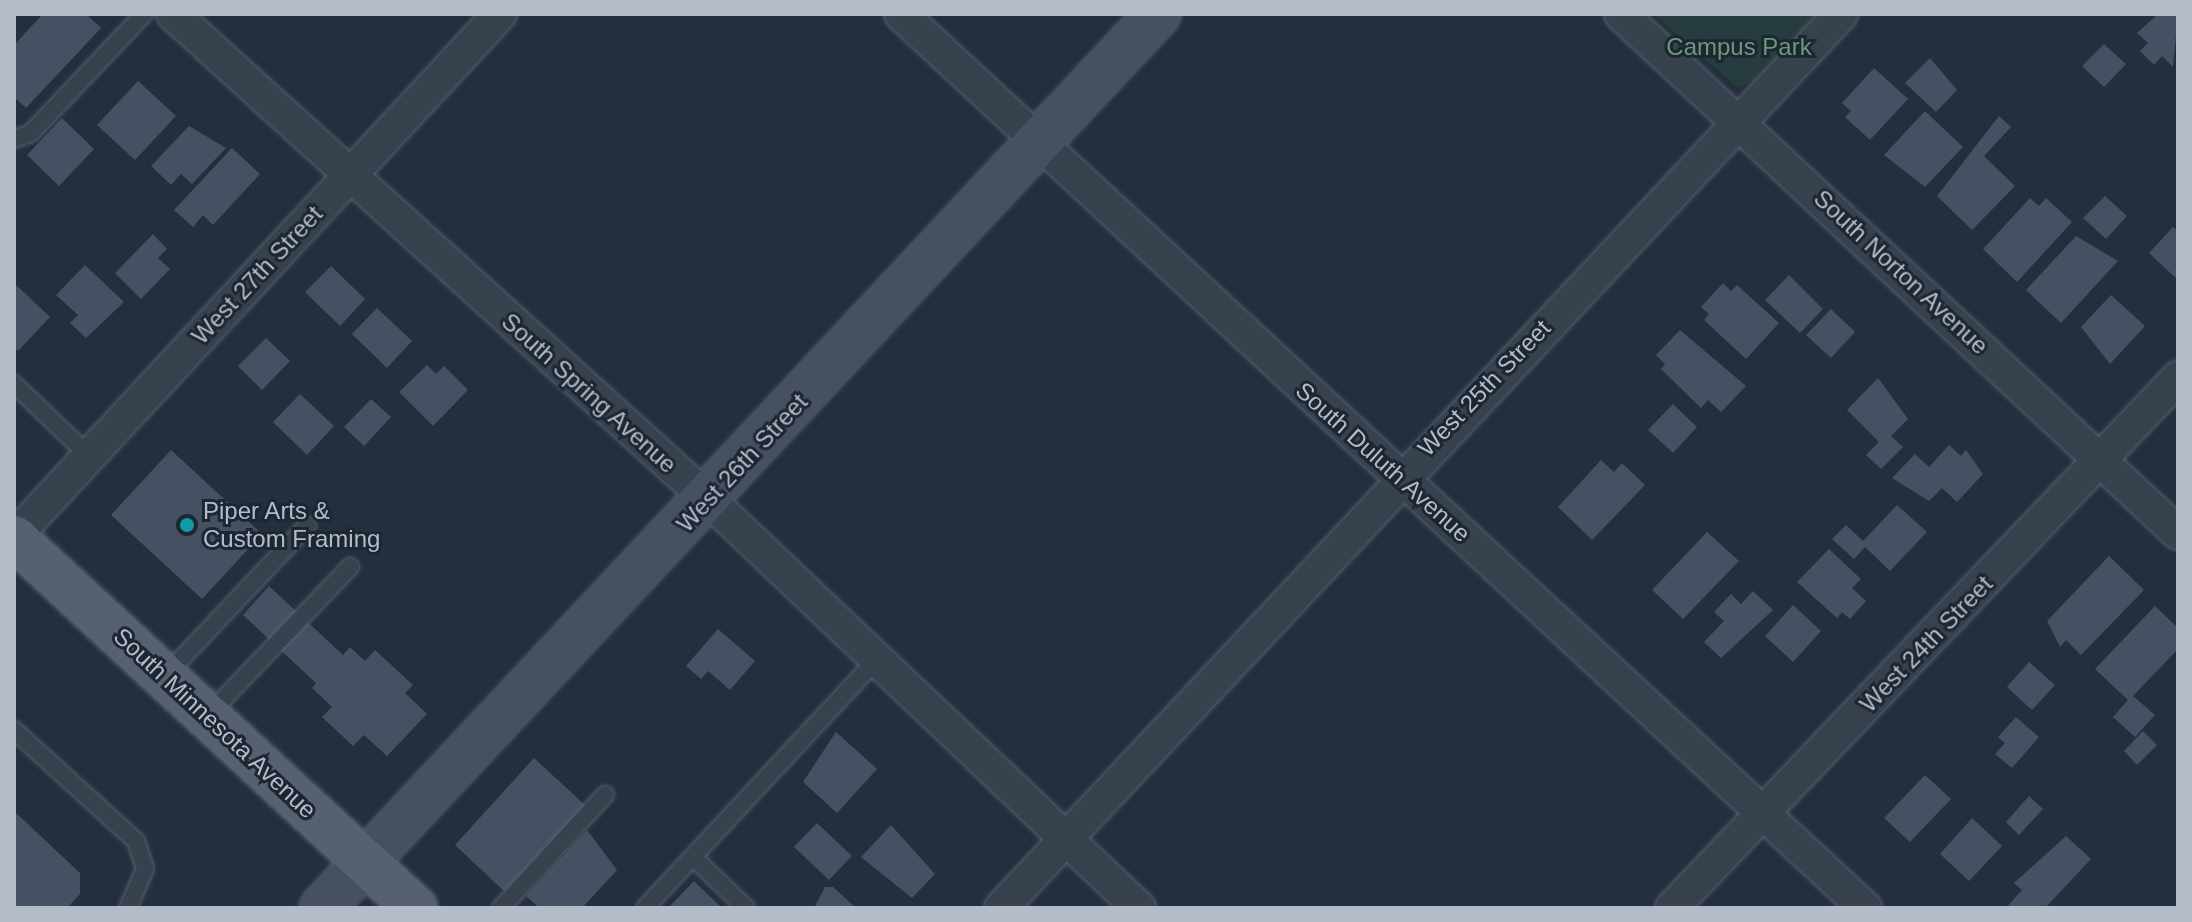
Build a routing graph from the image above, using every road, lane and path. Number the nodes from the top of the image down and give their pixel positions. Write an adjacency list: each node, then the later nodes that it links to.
1 (144, 14): 9 (lane)
2 (173, 14): 11 (street, South Spring Avenue)
3 (500, 14): 11 (street, West 27th Street)
4 (901, 14): 10 (street, South Duluth Avenue)
5 (1158, 14): 10 (main road, West 26th Street)
6 (1621, 14): 8 (street, South Norton Avenue)
7 (1841, 14): 8 (street, West 25th Street)
8 (1741, 121): 15 (street, South Norton Avenue); 16 (street, West 25th Street)
9 (14, 139)
10 (1037, 142): 16 (street, South Duluth Avenue); 17 (main road, West 26th Street)
11 (348, 178): 14 (street, West 27th Street); 17 (street, South Spring Avenue)
12 (2178, 378): 15 (street, West 24th Street)
13 (14, 384): 14 (lane)
14 (89, 456): 20 (street, West 27th Street)
15 (2100, 461): 19 (street, South Norton Avenue); 27 (street, West 24th Street)
16 (1399, 476): 27 (street, South Duluth Avenue); 28 (street, West 25th Street)
17 (709, 500): 22 (street, South Spring Avenue); 30 (main road, West 26th Street)
18 (307, 526): 23 (lane)
19 (2178, 533)
20 (17, 545): 23 (main road, South Minnesota Avenue)
21 (350, 567): 24 (lane)
22 (876, 660): 28 (street, South Spring Avenue); 29 (lane)
23 (165, 677): 24 (main road, South Minnesota Avenue)
24 (207, 716): 30 (main road, South Minnesota Avenue)
25 (14, 730): 31 (lane)
26 (605, 795): 34 (lane)
27 (1765, 814): 39 (street, West 24th Street); 40 (street, South Duluth Avenue)
28 (1065, 840): 37 (street, West 25th Street); 38 (street, South Spring Avenue)
29 (693, 857): 35 (lane); 36 (lane)
30 (366, 862): 32 (main road, West 26th Street); 33 (main road, South Minnesota Avenue)
31 (128, 908)
32 (322, 908)
33 (415, 908)
34 (501, 908)
35 (645, 908)
36 (746, 908)
37 (1001, 908)
38 (1139, 908)
39 (1672, 908)
40 (1865, 908)

